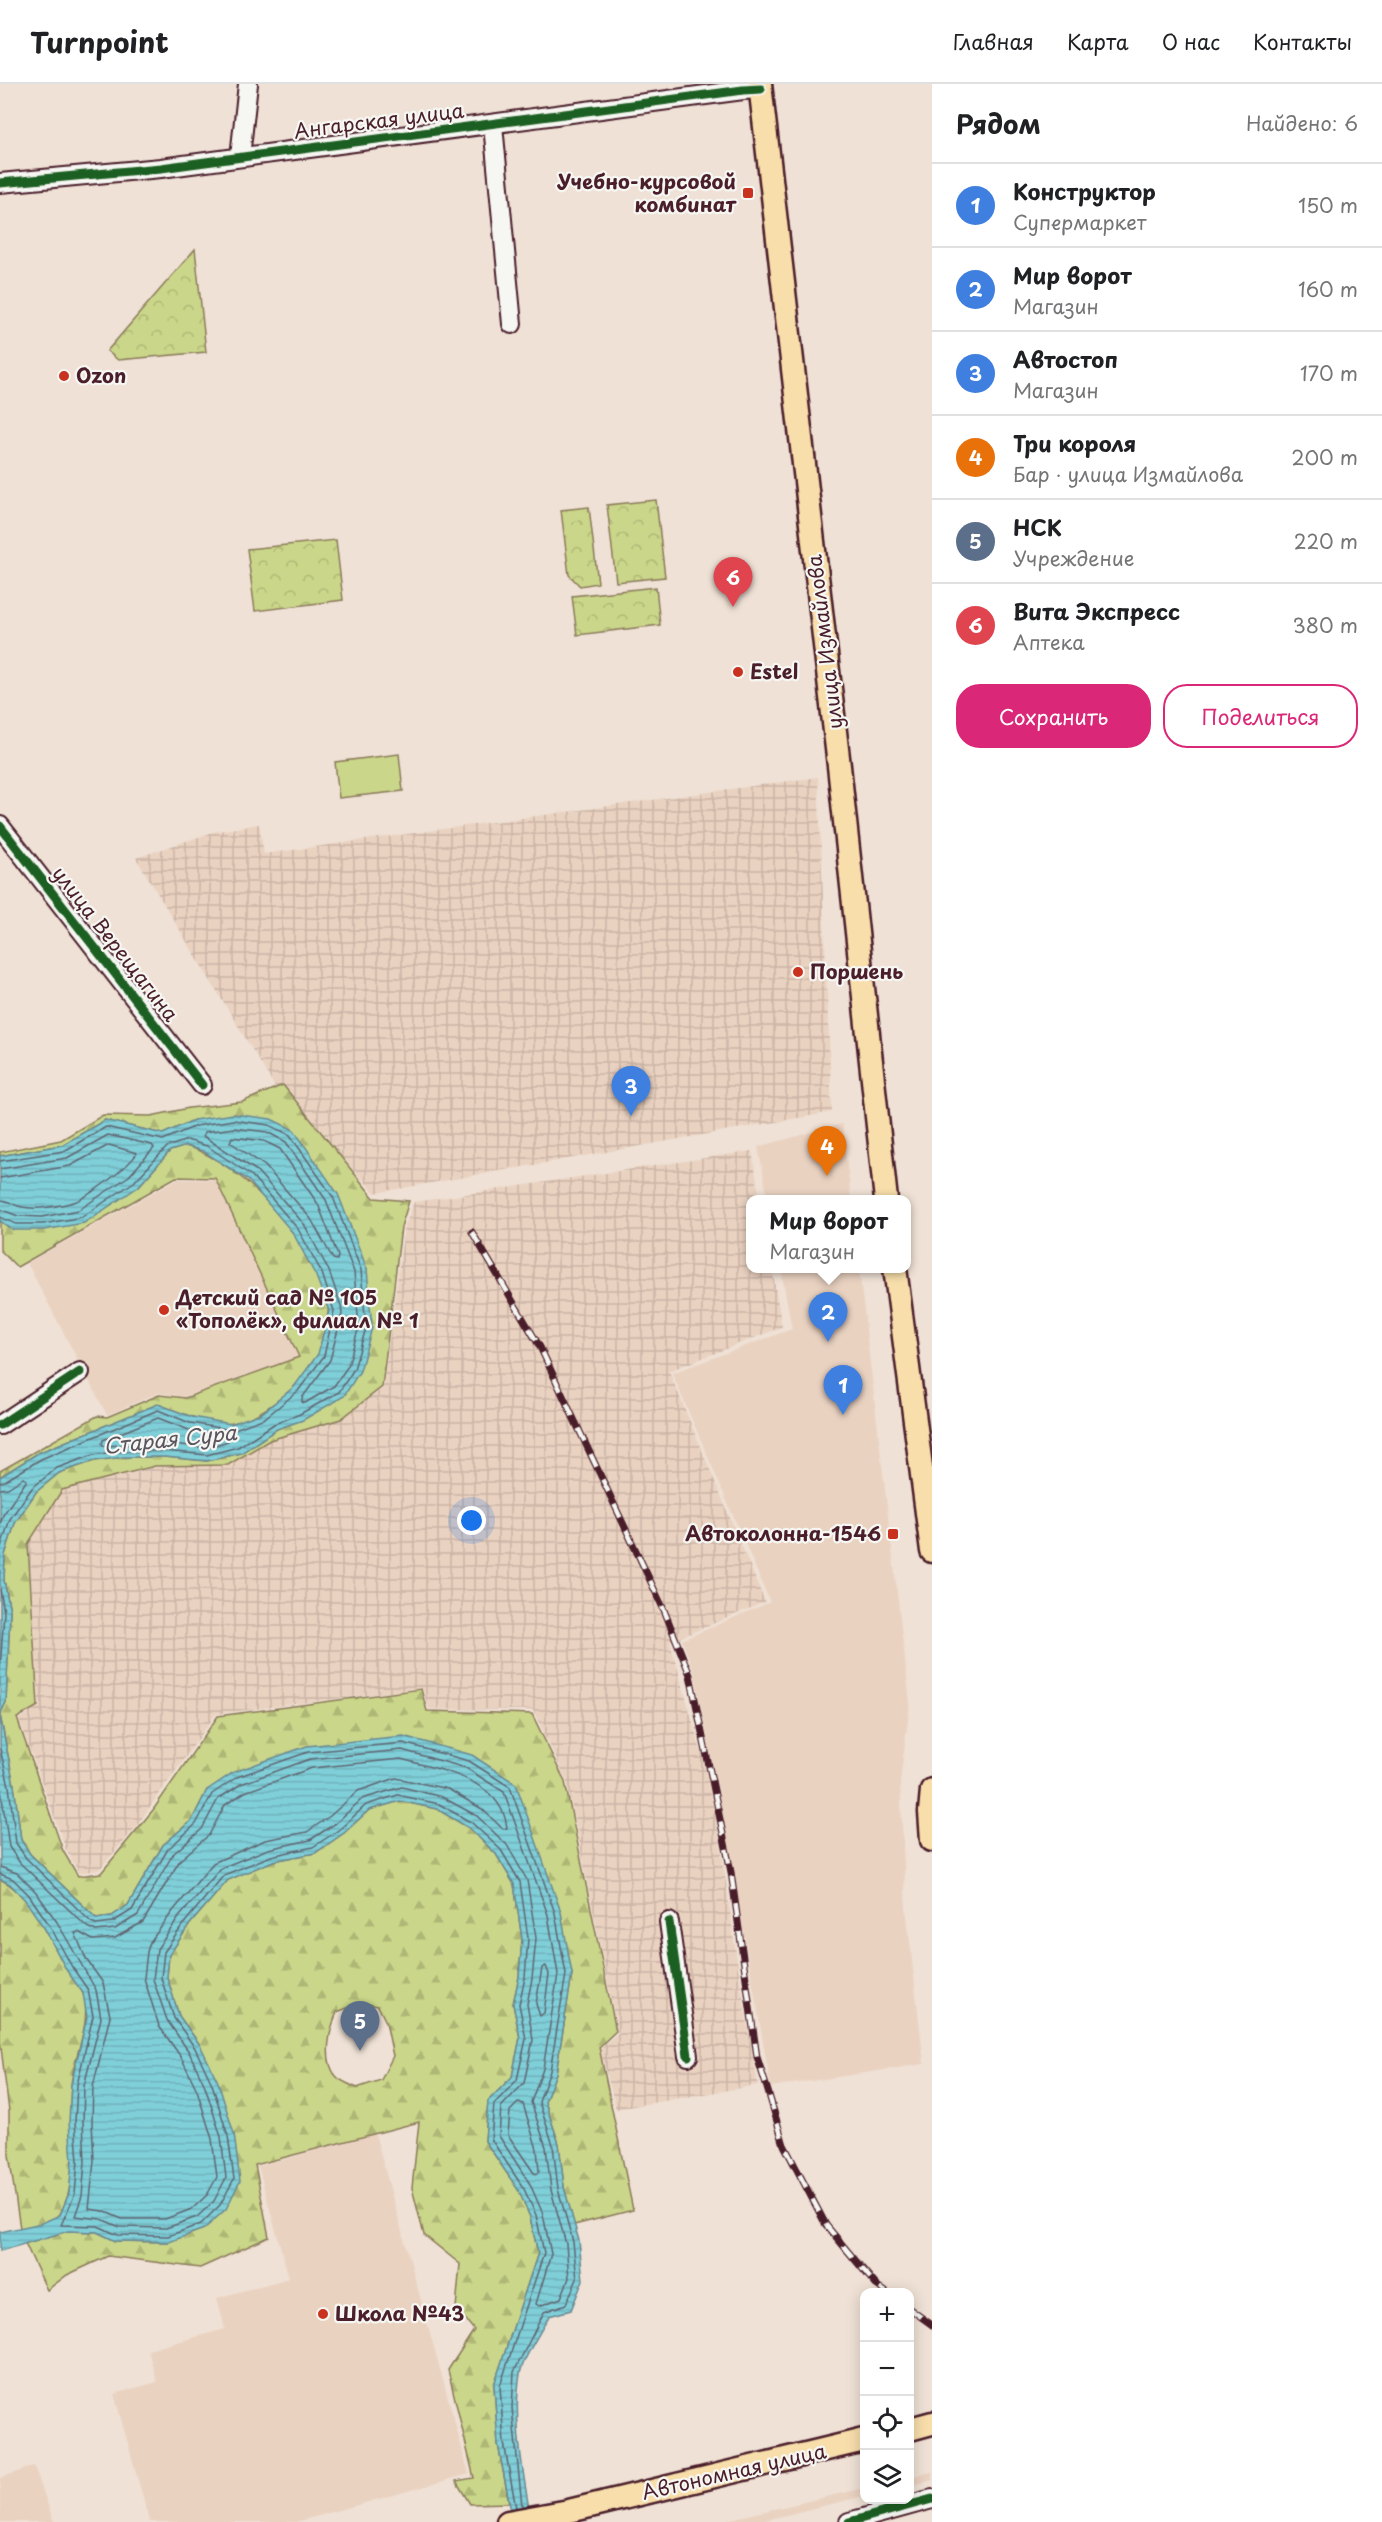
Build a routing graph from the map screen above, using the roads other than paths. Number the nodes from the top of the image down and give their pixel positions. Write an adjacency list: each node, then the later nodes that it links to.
1 (248, 84): 4 (street)
2 (761, 87): 3 (street, Ангарская улица); 9 (main road, улица Измайлова)
3 (493, 124): 4 (street, Ангарская улица); 6 (street)
4 (240, 157): 5 (street, Ангарская улица)
5 (0, 183)
6 (512, 324)
7 (0, 826): 8 (street, улица Верещагина)
8 (202, 1085)
9 (885, 1195)
10 (896, 1273): 12 (main road)
11 (80, 1372): 13 (street)
12 (923, 1412): 14 (main road)
13 (0, 1425)
14 (932, 1551)
15 (931, 1804): 16 (main road)
16 (932, 1840)
17 (669, 1922): 18 (street)
18 (688, 2056)
19 (932, 2423): 20 (main road)
20 (914, 2428)
21 (860, 2441): 23 (main road, Автономная улица)
22 (932, 2499): 24 (street)
23 (508, 2522)
24 (849, 2522)

